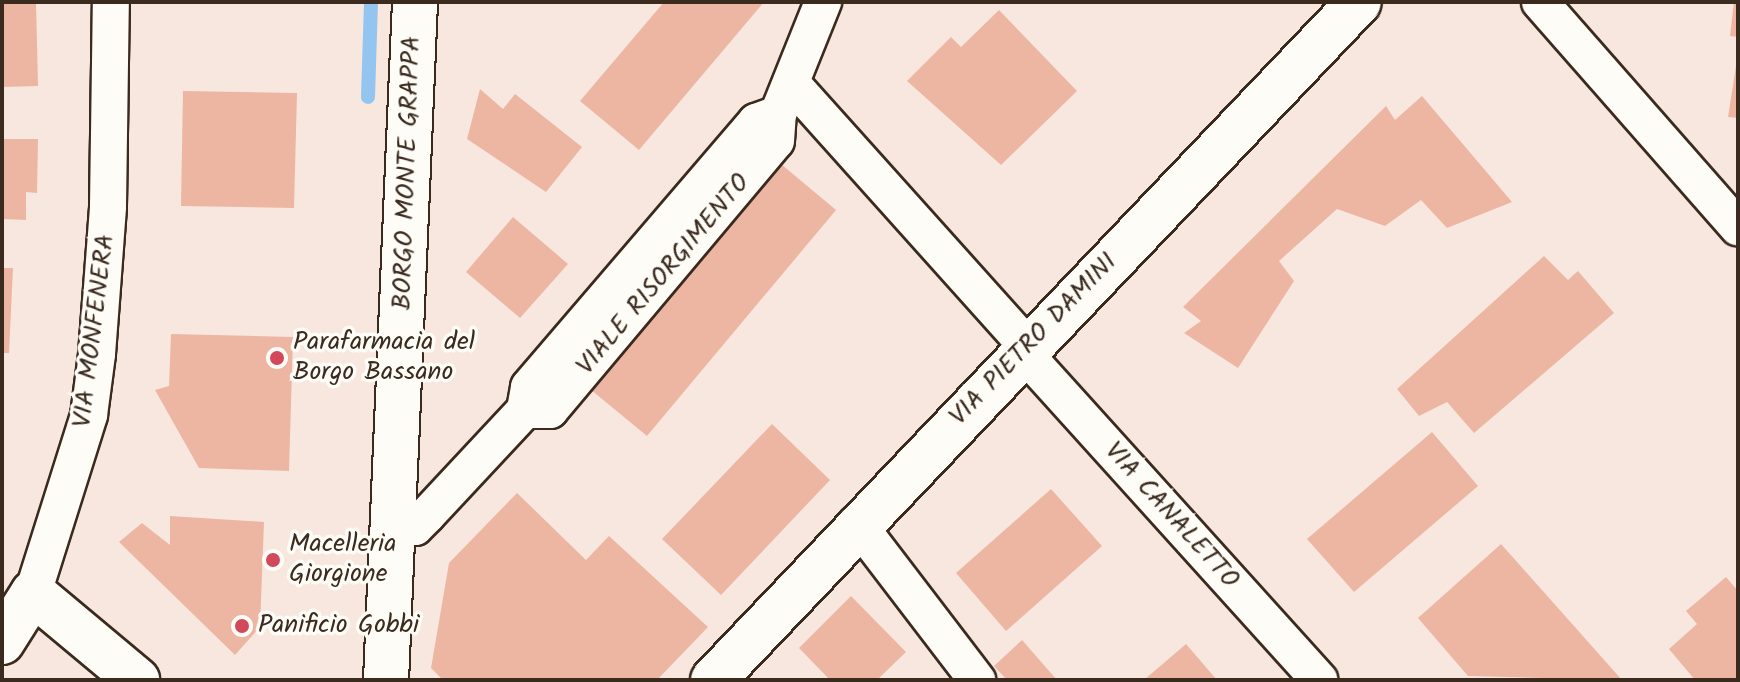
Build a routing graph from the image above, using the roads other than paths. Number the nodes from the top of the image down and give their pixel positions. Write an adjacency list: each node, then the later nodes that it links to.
1 (111, 2): 11 (street, VIA MONFENERA)
2 (415, 2): 10 (street, BORGO MONTE GRAPPA)
3 (823, 2): 6 (street)
4 (1359, 2): 8 (street, VIA PIETRO DAMINI)
5 (1540, 2): 7 (street)
6 (785, 99): 8 (street, VIA CANALETTO); 10 (street, VIALE RISORGIMENTO)
7 (1738, 227)
8 (1025, 350): 9 (street, VIA PIETRO DAMINI); 17 (street, VIA CANALETTO)
9 (857, 523): 13 (street, VIA PIETRO DAMINI); 16 (street)
10 (395, 526): 15 (street, BORGO MONTE GRAPPA)
11 (33, 593): 12 (street, VIA MONFENERA); 14 (street)
12 (2, 642)
13 (716, 679)
14 (137, 680)
15 (386, 680)
16 (977, 680)
17 (1319, 680)

